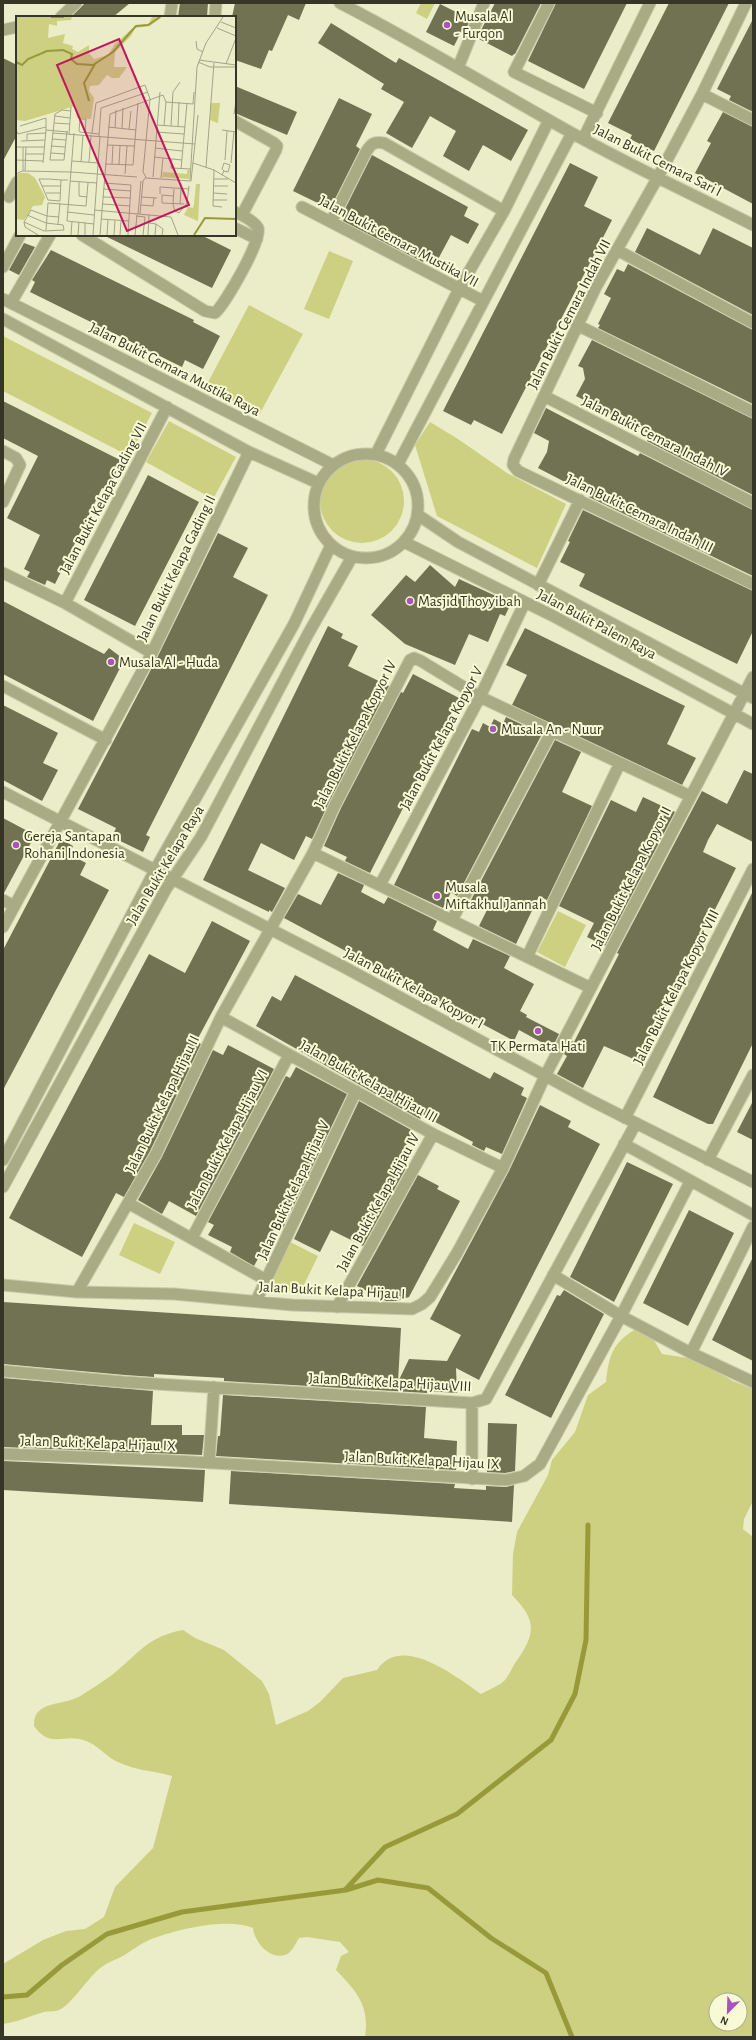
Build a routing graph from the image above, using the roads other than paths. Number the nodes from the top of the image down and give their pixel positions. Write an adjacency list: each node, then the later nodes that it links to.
1 (76, 3): 9 (street)
2 (172, 3): 10 (street)
3 (216, 3): 11 (street)
4 (340, 3): 14 (street, Jalan Bukit Cemara Sari I)
5 (484, 3): 14 (street)
6 (549, 3): 16 (street)
7 (650, 3): 16 (street)
8 (746, 3): 15 (street, Jalan Bukit Cemara Indah VII)
9 (62, 16)
10 (170, 16)
11 (215, 16)
12 (16, 27): 13 (street)
13 (3, 30)
14 (458, 68): 17 (street, Jalan Bukit Cemara Sari I)
15 (702, 94): 18 (street); 22 (street, Jalan Bukit Cemara Indah VII)
16 (597, 113): 21 (street)
17 (549, 120): 20 (street, Jalan Bukit Cemara Sari I); 26 (street)
18 (753, 120)
19 (236, 122): 27 (street)
20 (572, 133): 21 (street, Jalan Bukit Cemara Sari I); 39 (street)
21 (583, 139): 22 (street, Jalan Bukit Cemara Sari I)
22 (658, 177): 29 (street, Jalan Bukit Cemara Sari I); 35 (street, Jalan Bukit Cemara Indah VII)
23 (16, 184): 24 (street)
24 (10, 198)
25 (302, 207): 28 (street, Jalan Bukit Cemara Mustika VII)
26 (504, 210): 28 (street); 37 (street)
27 (238, 214): 34 (street)
28 (331, 222): 37 (street, Jalan Bukit Cemara Mustika VII)
29 (753, 225)
30 (236, 228): 34 (street)
31 (19, 236): 36 (street)
32 (49, 236): 38 (street)
33 (84, 236): 34 (street)
34 (257, 238)
35 (617, 250): 41 (street); 42 (street, Jalan Bukit Cemara Indah VII)
36 (3, 267)
37 (459, 289): 39 (street, Jalan Bukit Cemara Mustika VII); 50 (street)
38 (7, 301): 43 (street, Jalan Bukit Cemara Mustika Raya)
39 (483, 302): 51 (street)
40 (3, 319): 44 (street)
41 (753, 323)
42 (577, 325): 45 (street, Jalan Bukit Cemara Indah VII); 47 (street)
43 (70, 333): 44 (street); 52 (street, Jalan Bukit Cemara Mustika Raya)
44 (62, 350): 46 (street)
45 (544, 396): 53 (street, Jalan Bukit Cemara Indah VII); 57 (street, Jalan Bukit Cemara Indah IV)
46 (167, 407): 49 (street); 66 (street, Jalan Bukit Kelapa Gading VII)
47 (753, 412)
48 (3, 451): 56 (street)
49 (249, 452): 54 (street); 68 (street, Jalan Bukit Kelapa Gading II)
50 (376, 454): 51 (street); 52 (street)
51 (398, 464): 58 (street)
52 (332, 465): 54 (street)
53 (514, 468): 55 (street, Jalan Bukit Cemara Indah III)
54 (318, 483): 60 (street)
55 (580, 500): 63 (street, Jalan Bukit Cemara Indah III); 64 (street)
56 (3, 502)
57 (753, 503)
58 (418, 515): 59 (street); 64 (street, Jalan Bukit Palem Raya)
59 (404, 542): 61 (street); 65 (street, Jalan Bukit Palem Raya)
60 (331, 545): 61 (street); 84 (street, Jalan Bukit Kelapa Raya)
61 (352, 557): 85 (street, Jalan Bukit Kelapa Raya)
62 (3, 573): 66 (street)
63 (753, 584)
64 (538, 585): 67 (street, Jalan Bukit Palem Raya)
65 (525, 602): 69 (street, Jalan Bukit Palem Raya); 73 (street, Jalan Bukit Kelapa Kopyor V)
66 (65, 603): 68 (street)
67 (633, 636): 69 (street); 72 (street, Jalan Bukit Palem Raya)
68 (152, 653): 77 (street, Jalan Bukit Kelapa Gading II)
69 (622, 654): 74 (street, Jalan Bukit Palem Raya)
70 (753, 677): 72 (street, Jalan Bukit Kelapa Kopyor II)
71 (3, 686): 77 (street)
72 (749, 696): 74 (street, Jalan Bukit Kelapa Kopyor II)
73 (480, 697): 76 (street, Jalan Bukit Kelapa Kopyor IV); 82 (street, Jalan Bukit Kelapa Kopyor IV); 86 (street, Jalan Bukit Kelapa Kopyor V)
74 (734, 714): 75 (street, Jalan Bukit Palem Raya); 80 (street, Jalan Bukit Kelapa Kopyor II)
75 (753, 724)
76 (552, 731): 78 (street, Jalan Bukit Kelapa Kopyor IV); 89 (street)
77 (106, 740): 81 (street, Jalan Bukit Kelapa Gading II)
78 (620, 763): 80 (street, Jalan Bukit Kelapa Kopyor IV); 92 (street)
79 (3, 792): 81 (street, Jalan Bukit Kelapa Kopyor I)
80 (690, 796): 93 (street, Jalan Bukit Kelapa Kopyor II)
81 (59, 822): 84 (street, Jalan Bukit Kelapa Kopyor I); 88 (street, Jalan Bukit Kelapa Gading II)
82 (313, 853): 86 (street); 91 (street, Jalan Bukit Kelapa Kopyor IV)
83 (753, 869): 101 (street, Jalan Bukit Kelapa Kopyor VIII)
84 (155, 870): 85 (street, Jalan Bukit Kelapa Kopyor I); 99 (street, Jalan Bukit Kelapa Raya)
85 (173, 879): 91 (street, Jalan Bukit Kelapa Kopyor I); 100 (street, Jalan Bukit Kelapa Raya)
86 (380, 885): 89 (street)
87 (3, 900): 88 (street)
88 (14, 906): 90 (street, Jalan Bukit Kelapa Gading II)
89 (452, 920): 92 (street)
90 (3, 927)
91 (270, 929): 94 (street, Jalan Bukit Kelapa Hijau II); 97 (street, Jalan Bukit Kelapa Kopyor I)
92 (527, 957): 93 (street)
93 (591, 988): 97 (street, Jalan Bukit Kelapa Kopyor II)
94 (221, 1017): 95 (street, Jalan Bukit Kelapa Hijau III); 111 (street, Jalan Bukit Kelapa Hijau II)
95 (289, 1055): 98 (street, Jalan Bukit Kelapa Hijau III); 114 (street, Jalan Bukit Kelapa Hijau VI)
96 (753, 1075): 106 (street)
97 (545, 1076): 101 (street, Jalan Bukit Kelapa Kopyor I); 107 (street, Jalan Bukit Kelapa Hijau I)
98 (356, 1091): 103 (street, Jalan Bukit Kelapa Hijau III); 116 (street, Jalan Bukit Kelapa Hijau V)
99 (39, 1093): 100 (street); 105 (street, Jalan Bukit Kelapa Raya)
100 (51, 1100): 110 (street, Jalan Bukit Kelapa Raya)
101 (625, 1118): 102 (street, Jalan Bukit Kelapa Kopyor I)
102 (636, 1123): 104 (street, Jalan Bukit Kelapa Hijau VIII); 106 (street, Jalan Bukit Kelapa Kopyor I)
103 (433, 1134): 107 (street, Jalan Bukit Kelapa Hijau III); 120 (street, Jalan Bukit Kelapa Hijau IV)
104 (624, 1144): 108 (street); 115 (street, Jalan Bukit Kelapa Hijau VIII)
105 (3, 1160)
106 (708, 1160): 109 (street, Jalan Bukit Kelapa Kopyor I)
107 (503, 1168): 120 (street, Jalan Bukit Kelapa Hijau I)
108 (690, 1182): 112 (street); 121 (street, Jalan Bukit Kelapa Hijau IX)
109 (753, 1182)
110 (3, 1187)
111 (128, 1203): 114 (street); 118 (street, Jalan Bukit Kelapa Hijau II)
112 (753, 1215)
113 (753, 1227): 122 (street)
114 (192, 1238): 116 (street)
115 (553, 1275): 121 (street); 126 (street, Jalan Bukit Kelapa Hijau VIII)
116 (266, 1280): 119 (street, Jalan Bukit Kelapa Hijau V)
117 (3, 1285): 118 (street, Jalan Bukit Kelapa Hijau I)
118 (77, 1292): 119 (street, Jalan Bukit Kelapa Hijau I)
119 (256, 1301): 120 (street, Jalan Bukit Kelapa Hijau I)
120 (337, 1307)
121 (621, 1316): 122 (street); 129 (street, Jalan Bukit Kelapa Hijau IX)
122 (691, 1353): 124 (street)
123 (3, 1371): 125 (street, Jalan Bukit Kelapa Hijau VIII)
124 (753, 1382)
125 (214, 1387): 126 (street, Jalan Bukit Kelapa Hijau VIII); 128 (street)
126 (472, 1403): 129 (street)
127 (3, 1454): 128 (street, Jalan Bukit Kelapa Hijau IX)
128 (209, 1463): 129 (street, Jalan Bukit Kelapa Hijau IX)
129 (472, 1478)

